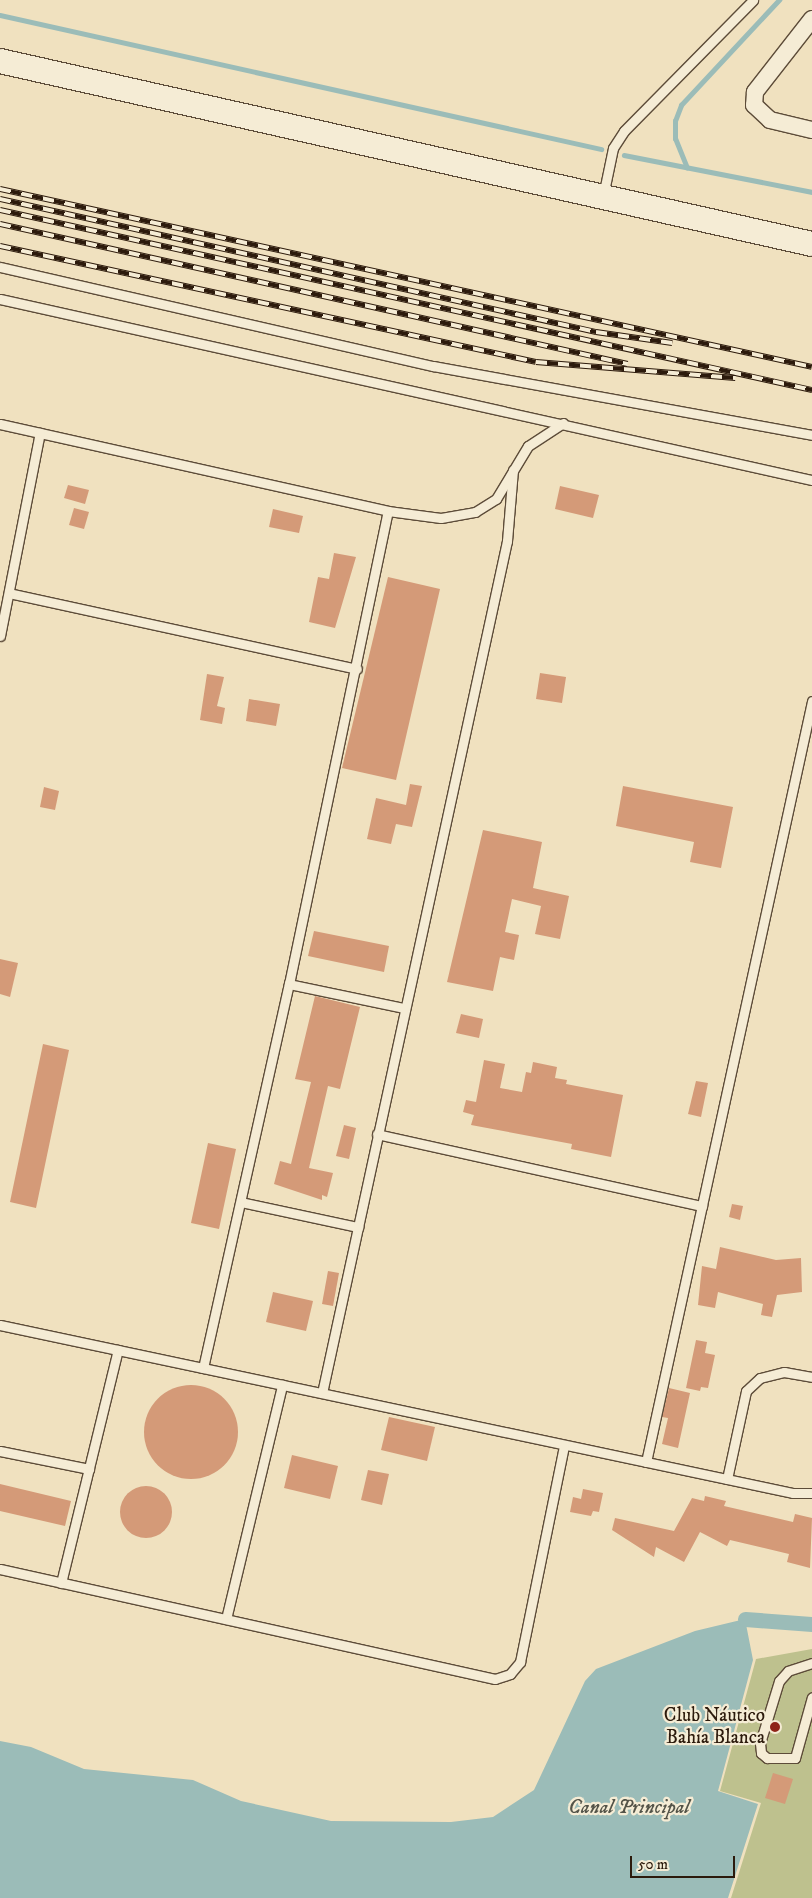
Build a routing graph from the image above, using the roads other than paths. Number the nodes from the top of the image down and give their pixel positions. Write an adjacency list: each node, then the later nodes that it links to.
1 (753, 0): 7 (lane)
2 (812, 19): 3 (street)
3 (795, 40): 4 (street); 6 (street)
4 (812, 43)
5 (0, 62): 7 (main road)
6 (812, 130)
7 (602, 197): 8 (main road)
8 (812, 244)
9 (0, 267): 14 (lane)
10 (0, 299): 11 (lane)
11 (563, 423): 15 (lane); 16 (lane)
12 (0, 424): 13 (lane)
13 (40, 433): 17 (lane); 18 (lane)
14 (812, 435)
15 (513, 470): 17 (lane); 23 (lane)
16 (812, 480)
17 (388, 511): 20 (lane)
18 (10, 593): 19 (lane); 20 (lane)
19 (0, 636)
20 (357, 669): 22 (lane)
21 (812, 701): 26 (lane)
22 (289, 984): 23 (lane); 25 (lane)
23 (404, 1008): 24 (lane)
24 (377, 1134): 26 (lane); 27 (lane)
25 (241, 1202): 27 (lane); 30 (lane)
26 (702, 1206): 36 (lane)
27 (358, 1227): 33 (lane)
28 (0, 1325): 29 (lane)
29 (118, 1350): 30 (lane); 37 (lane)
30 (203, 1368): 32 (lane)
31 (812, 1377): 38 (lane)
32 (282, 1385): 33 (lane); 42 (lane)
33 (322, 1393): 34 (lane)
34 (564, 1445): 36 (lane); 42 (lane)
35 (0, 1450): 37 (lane)
36 (646, 1462): 38 (lane)
37 (89, 1469): 41 (lane)
38 (727, 1479): 39 (lane)
39 (812, 1493)
40 (0, 1569): 41 (lane)
41 (61, 1583): 42 (lane)
42 (226, 1619)
43 (812, 1663): 44 (lane)
44 (812, 1697)

